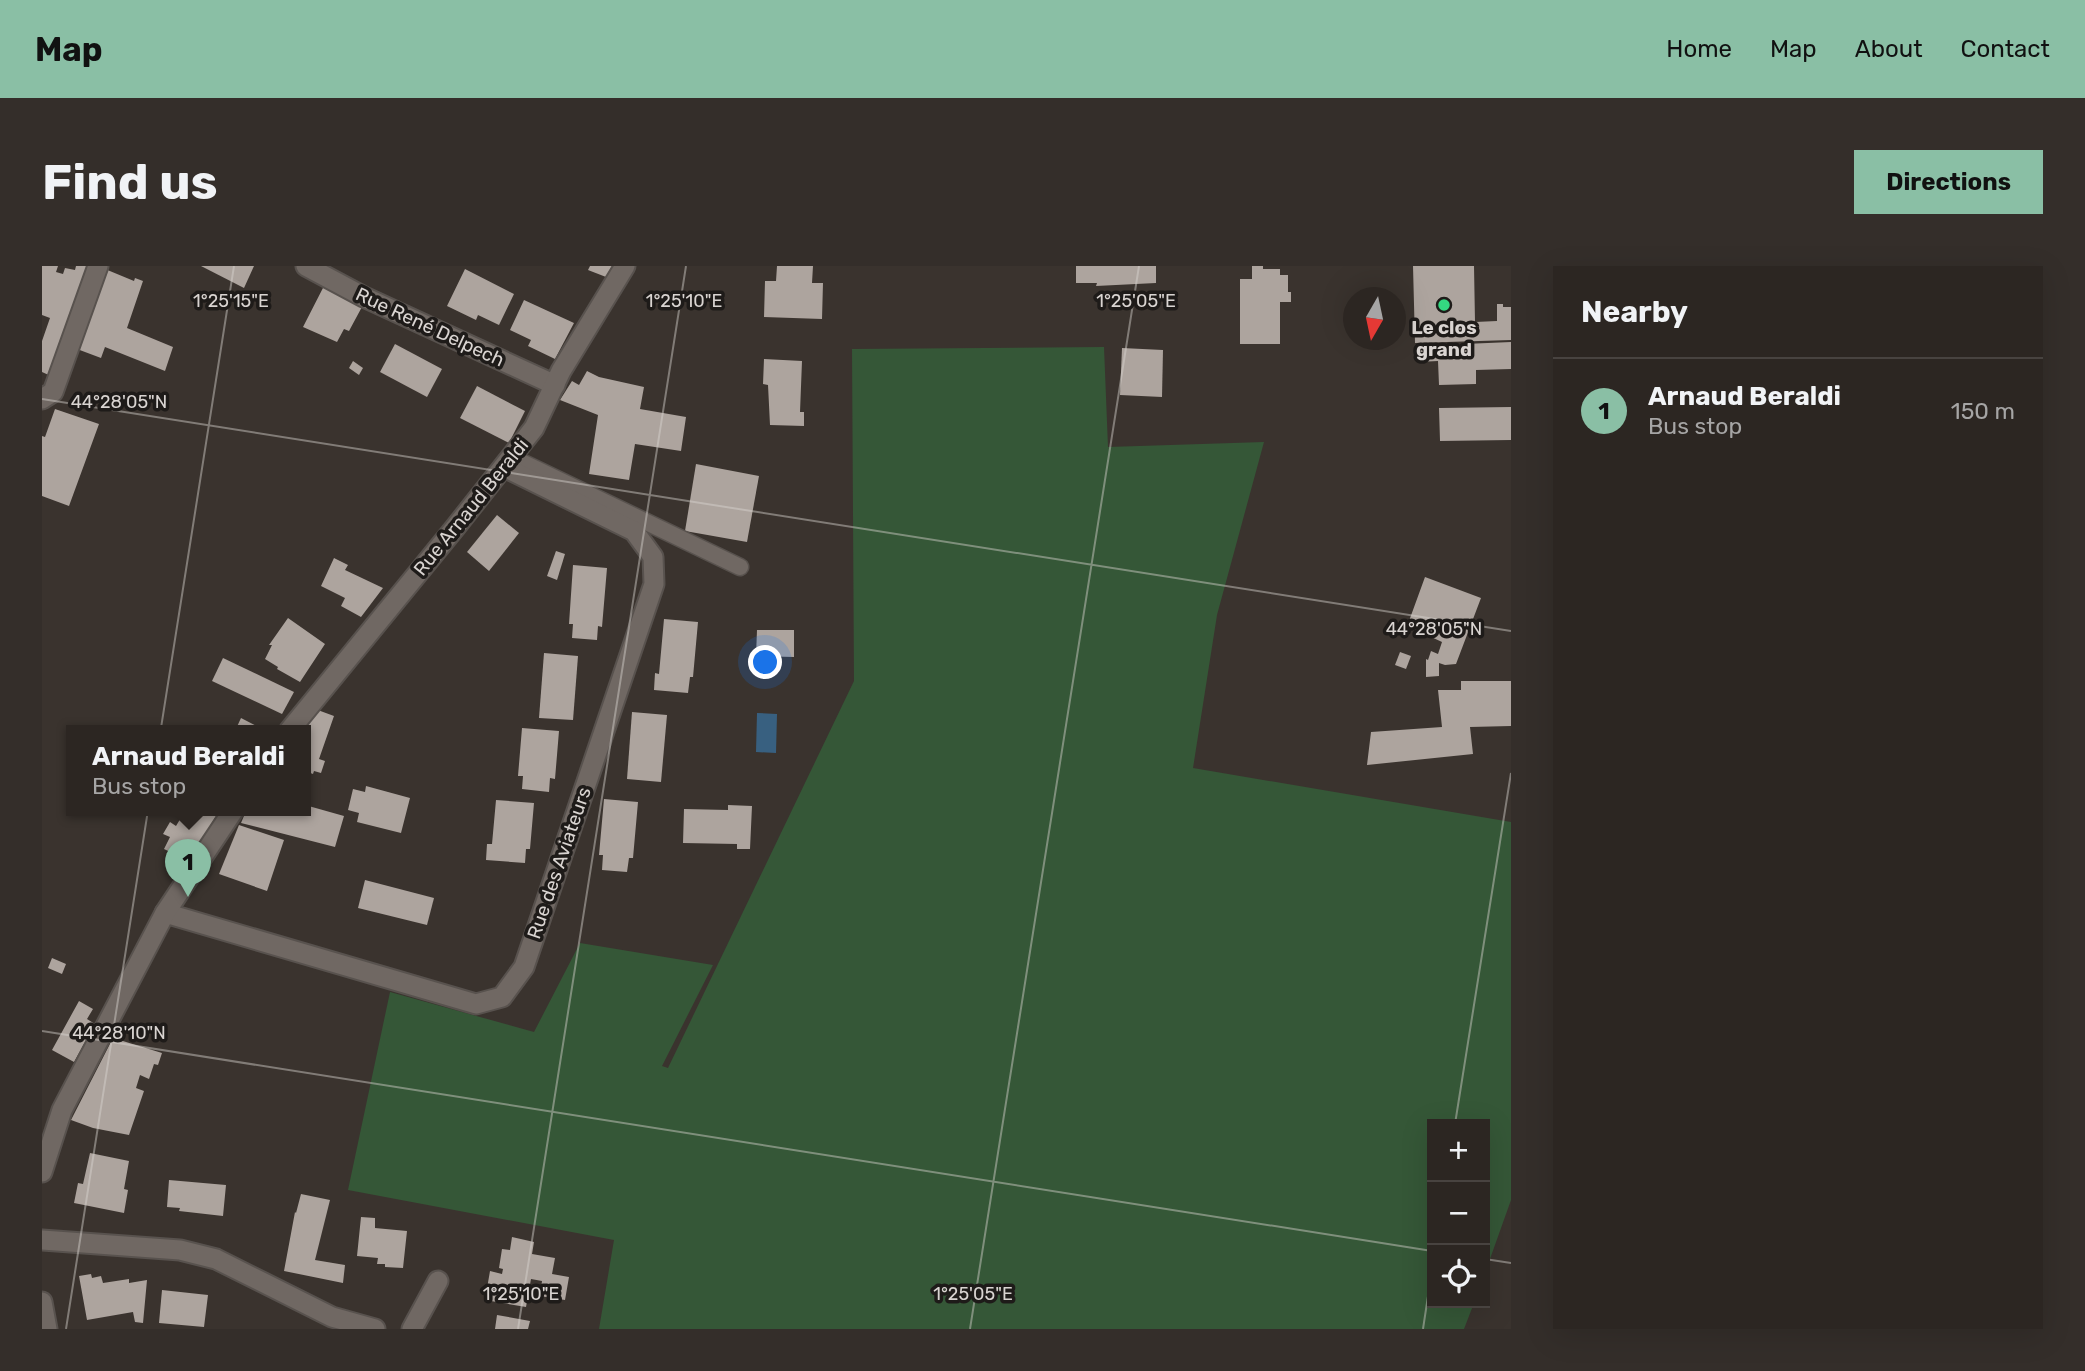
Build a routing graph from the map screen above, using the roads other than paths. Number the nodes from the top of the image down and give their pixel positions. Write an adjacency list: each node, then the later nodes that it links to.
1 (98, 266): 5 (street)
2 (306, 266): 4 (street, Rue René Delpech)
3 (625, 266): 4 (street, Rue Arnaud Beraldi)
4 (555, 385): 6 (street, Rue Arnaud Beraldi)
5 (42, 399)
6 (508, 462): 7 (lane); 8 (street, Rue Arnaud Beraldi); 10 (street, Rue des Aviateurs)
7 (740, 567)
8 (294, 725)
9 (230, 816): 10 (street)
10 (165, 913): 11 (street)
11 (42, 1172)
12 (42, 1240): 16 (street)
13 (438, 1281): 17 (street)
14 (42, 1301): 15 (street)
15 (47, 1329)
16 (375, 1329)
17 (412, 1329)

